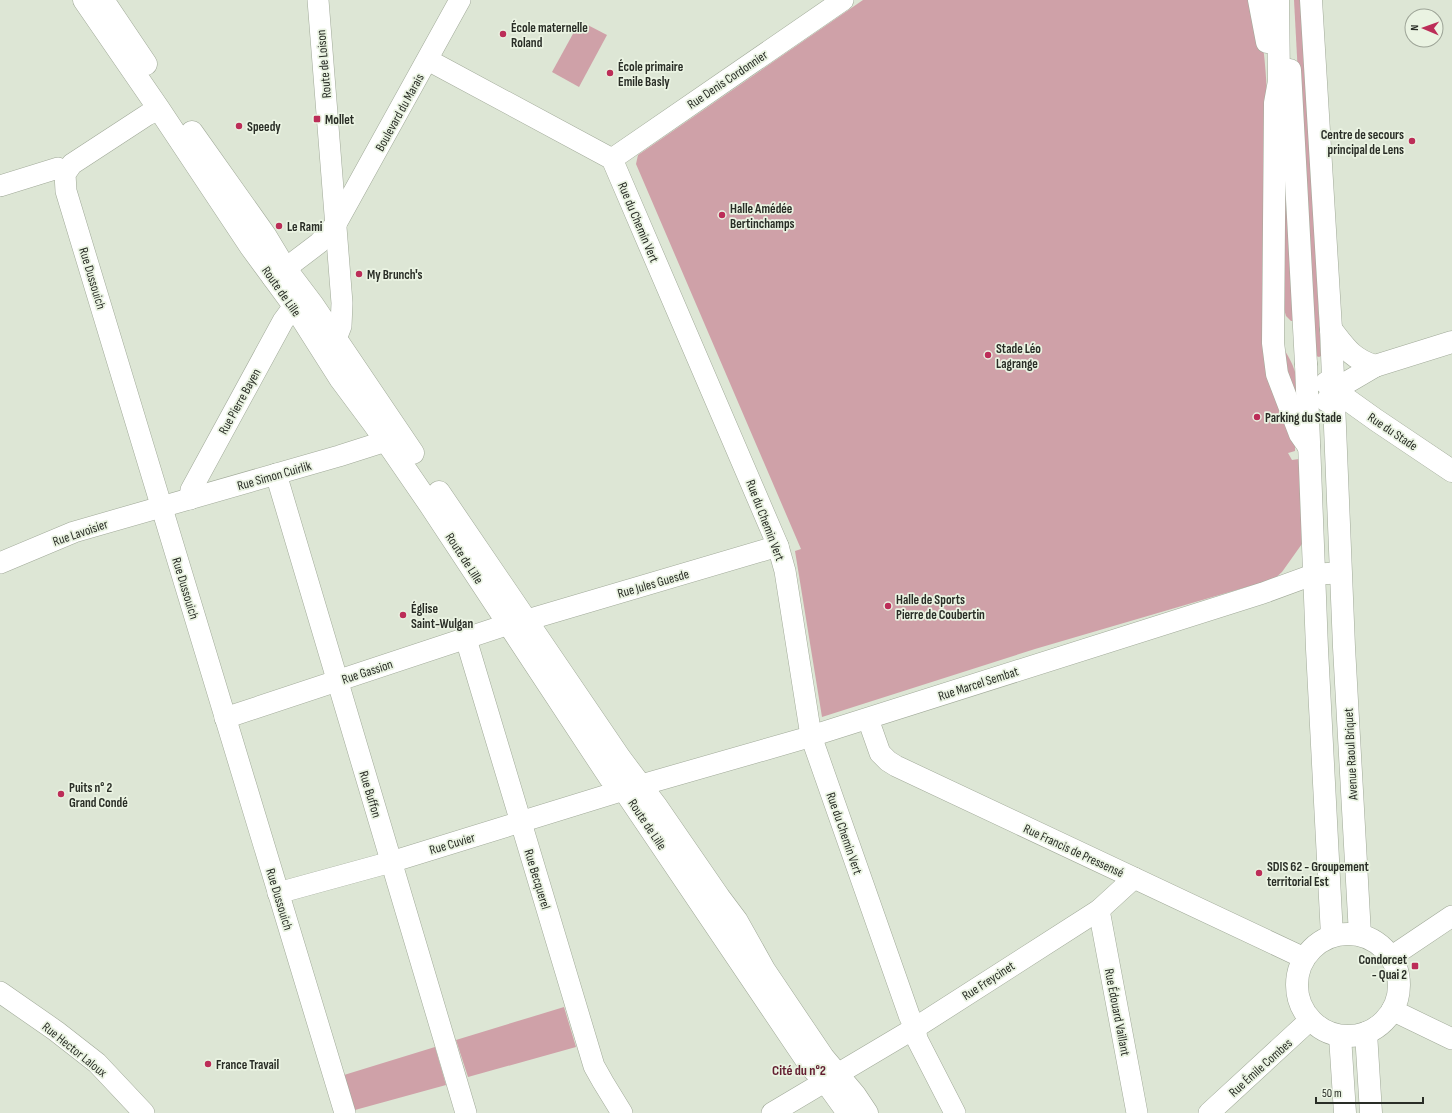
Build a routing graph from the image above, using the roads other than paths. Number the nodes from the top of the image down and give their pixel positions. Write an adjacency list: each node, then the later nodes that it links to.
1 (84, 0): 12 (main road, Route de Lille)
2 (103, 0): 19 (main road, Route de Lille)
3 (318, 0): 15 (street, Route de Loison)
4 (460, 0): 10 (street, Boulevard du Marais)
5 (843, 0): 13 (street, Rue Denis Cordonnier)
6 (1259, 0): 11 (main road)
7 (1278, 0): 11 (main road)
8 (1286, 0): 26 (main road, Avenue Raoul Briquet)
9 (1311, 0): 22 (main road, Avenue Raoul Briquet)
10 (428, 60): 13 (street); 16 (street, Boulevard du Marais)
11 (1275, 103): 21 (main road)
12 (159, 109): 14 (street); 19 (main road, Route de Lille)
13 (612, 159): 35 (street, Rue du Chemin Vert)
14 (65, 174): 17 (street); 34 (street, Rue Dussouich)
15 (332, 176): 16 (street); 18 (street, Route de Loison)
16 (363, 177): 18 (street, Boulevard du Marais)
17 (0, 186)
18 (336, 224): 19 (street); 24 (street, Route de Loison)
19 (279, 273): 20 (main road, Route de Lille); 24 (main road, Route de Lille)
20 (294, 306): 23 (main road, Route de Lille); 33 (street, Rue Pierre Bayen)
21 (1272, 307): 26 (main road, Rue du Stade); 29 (main road)
22 (1331, 329): 27 (main road); 28 (main road, Avenue Raoul Briquet)
23 (312, 335): 24 (street); 30 (main road, Route de Lille)
24 (336, 339): 39 (main road, Route de Lille)
25 (1452, 342): 27 (main road)
26 (1306, 364): 28 (main road, Rue du Stade); 29 (main road, Avenue Raoul Briquet)
27 (1375, 366): 28 (main road)
28 (1334, 390): 29 (main road); 31 (main road, Rue du Stade); 37 (main road, Avenue Raoul Briquet)
29 (1309, 437): 38 (main road, Avenue Raoul Briquet)
30 (386, 441): 32 (street, Rue Simon Cuirlik); 39 (main road, Route de Lille)
31 (1452, 471)
32 (276, 474): 33 (street, Rue Simon Cuirlik); 41 (street, Rue Buffon)
33 (190, 499): 34 (street, Rue Simon Cuirlik)
34 (162, 506): 36 (street, Rue Lavoisier); 42 (street, Rue Dussouich)
35 (778, 546): 39 (street, Rue Jules Guesde); 44 (street, Rue du Chemin Vert)
36 (0, 563)
37 (1341, 573): 38 (street); 53 (main road, Avenue Raoul Briquet)
38 (1314, 574): 43 (street, Rue Marcel Sembat); 52 (main road, Avenue Raoul Briquet)
39 (518, 622): 40 (street, Rue Gassion); 45 (main road, Route de Lille)
40 (466, 639): 41 (street, Rue Gassion); 46 (street, Rue Becquerel)
41 (337, 680): 42 (street, Rue Gassion); 47 (street, Rue Buffon)
42 (225, 718): 49 (street, Rue Dussouich)
43 (868, 719): 44 (street, Rue Marcel Sembat); 48 (street, Rue Francis de Pressensé)
44 (811, 736): 45 (street, Rue Marcel Sembat); 59 (street, Rue du Chemin Vert)
45 (632, 788): 46 (street, Rue Cuvier); 63 (main road, Route de Lille)
46 (521, 822): 47 (street, Rue Cuvier); 67 (street, Rue Becquerel)
47 (391, 862): 49 (street, Rue Cuvier); 66 (street, Rue Buffon)
48 (1134, 878): 50 (street, Rue Freycinet); 55 (street, Rue Francis de Pressensé)
49 (278, 893): 65 (street, Rue Dussouich)
50 (1099, 910): 59 (street, Rue Freycinet); 72 (street, Rue Édouard Vaillant)
51 (1452, 916): 54 (street)
52 (1332, 936): 53 (main road); 55 (main road)
53 (1360, 936): 54 (main road)
54 (1391, 957): 57 (main road)
55 (1304, 958): 58 (main road)
56 (2, 998): 64 (street, Rue Hector Laloux)
57 (1392, 1010): 60 (main road); 62 (street)
58 (1310, 1020): 61 (main road); 73 (street, Rue Émile Combes)
59 (915, 1028): 63 (street, Rue Freycinet); 71 (street, Rue du Chemin Vert)
60 (1366, 1033): 61 (main road); 75 (main road)
61 (1340, 1036): 74 (main road)
62 (1452, 1039)
63 (831, 1077): 68 (street, Rue Freycinet); 69 (main road, Route de Lille); 70 (main road, Route de Lille)
64 (144, 1113)
65 (345, 1113)
66 (466, 1113)
67 (622, 1113)
68 (772, 1113)
69 (848, 1113)
70 (867, 1113)
71 (955, 1113)
72 (1137, 1113)
73 (1209, 1113)
74 (1345, 1113)
75 (1371, 1113)

